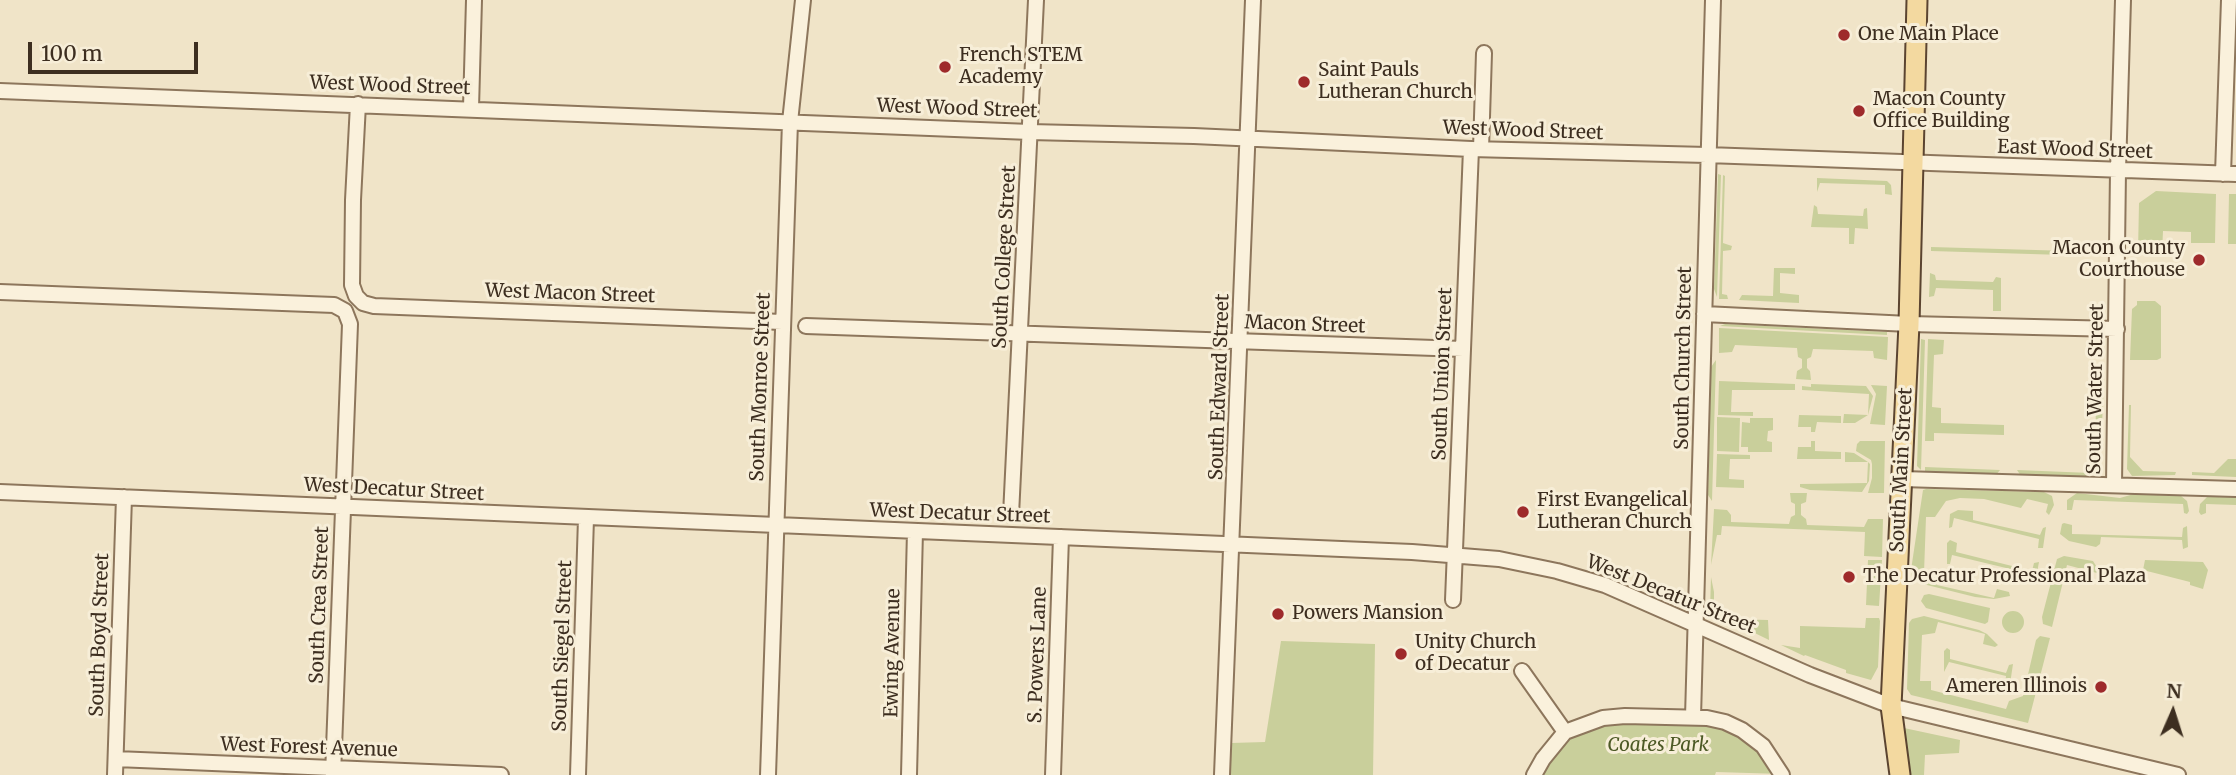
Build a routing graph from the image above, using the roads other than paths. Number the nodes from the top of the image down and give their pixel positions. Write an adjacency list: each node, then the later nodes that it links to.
1 (474, 0): 12 (street)
2 (803, 0): 13 (street, South Monroe Street)
3 (1036, 0): 14 (street, South College Street)
4 (1254, 0): 15 (street, South Edward Street)
5 (1713, 0): 17 (street, South Church Street)
6 (1917, 0): 18 (main road, South Main Street)
7 (2123, 0): 19 (street, South Water Street)
8 (2229, 0): 20 (street)
9 (1484, 53): 16 (street, South Union Street)
10 (0, 91): 11 (street, West Wood Street)
11 (358, 104): 12 (street, West Wood Street); 23 (street, West Macon Street)
12 (471, 108): 13 (street, West Wood Street)
13 (790, 122): 14 (street, West Wood Street); 23 (street, South Monroe Street)
14 (1030, 132): 15 (street, West Wood Street); 27 (street, South College Street)
15 (1249, 140): 16 (street, West Wood Street); 28 (street, South Edward Street)
16 (1476, 149): 17 (street, West Wood Street); 29 (street, South Union Street)
17 (1707, 155): 18 (street, West Wood Street); 22 (street, South Church Street)
18 (1912, 164): 19 (street, East Wood Street); 24 (main road, South Main Street)
19 (2118, 171): 20 (street, East Wood Street); 26 (street, South Water Street)
20 (2229, 174)
21 (0, 292): 35 (street, South Crea Street)
22 (1704, 314): 24 (street); 44 (street, South Church Street)
23 (782, 322): 38 (street, South Monroe Street)
24 (1909, 324): 26 (street); 30 (main road, South Main Street)
25 (806, 326): 27 (street)
26 (2117, 329): 31 (street, South Water Street)
27 (1021, 334): 28 (street, Macon Street); 36 (street, South College Street)
28 (1241, 343): 29 (street, Macon Street); 41 (street, South Edward Street)
29 (1463, 349): 42 (street, South Union Street)
30 (1902, 479): 31 (street); 46 (main road, South Main Street)
31 (2114, 485): 32 (street)
32 (2236, 489)
33 (0, 492): 34 (street, West Decatur Street)
34 (124, 497): 35 (street, West Decatur Street); 49 (street, South Boyd Street)
35 (342, 507): 37 (street, West Decatur Street); 50 (street, South Crea Street)
36 (1012, 515)
37 (586, 517): 38 (street, West Decatur Street); 54 (street, South Siegel Street)
38 (775, 526): 39 (street, West Decatur Street); 55 (street, South Monroe Street)
39 (915, 531): 40 (street, West Decatur Street); 56 (street, Ewing Avenue)
40 (1061, 537): 41 (street, West Decatur Street); 57 (street, S. Powers Lane)
41 (1233, 544): 42 (street, West Decatur Street); 58 (street, South Edward Street)
42 (1456, 554): 43 (street, South Union Street); 44 (street, West Decatur Street)
43 (1453, 600)
44 (1697, 624): 46 (street, West Decatur Street); 47 (street, South Church Street)
45 (1522, 671): 48 (street)
46 (1891, 706): 61 (main road, South Main Street); 62 (street, West Decatur Street)
47 (1693, 718): 48 (street); 60 (street)
48 (1565, 732): 59 (street)
49 (116, 759): 50 (street, West Forest Avenue); 51 (street, South Boyd Street)
50 (333, 772): 52 (street, West Forest Avenue)
51 (115, 775)
52 (476, 775): 53 (street, West Forest Avenue)
53 (501, 775)
54 (578, 775)
55 (768, 775)
56 (909, 775)
57 (1053, 775)
58 (1222, 775)
59 (1534, 775)
60 (1783, 775)
61 (1900, 775)
62 (2178, 775)

